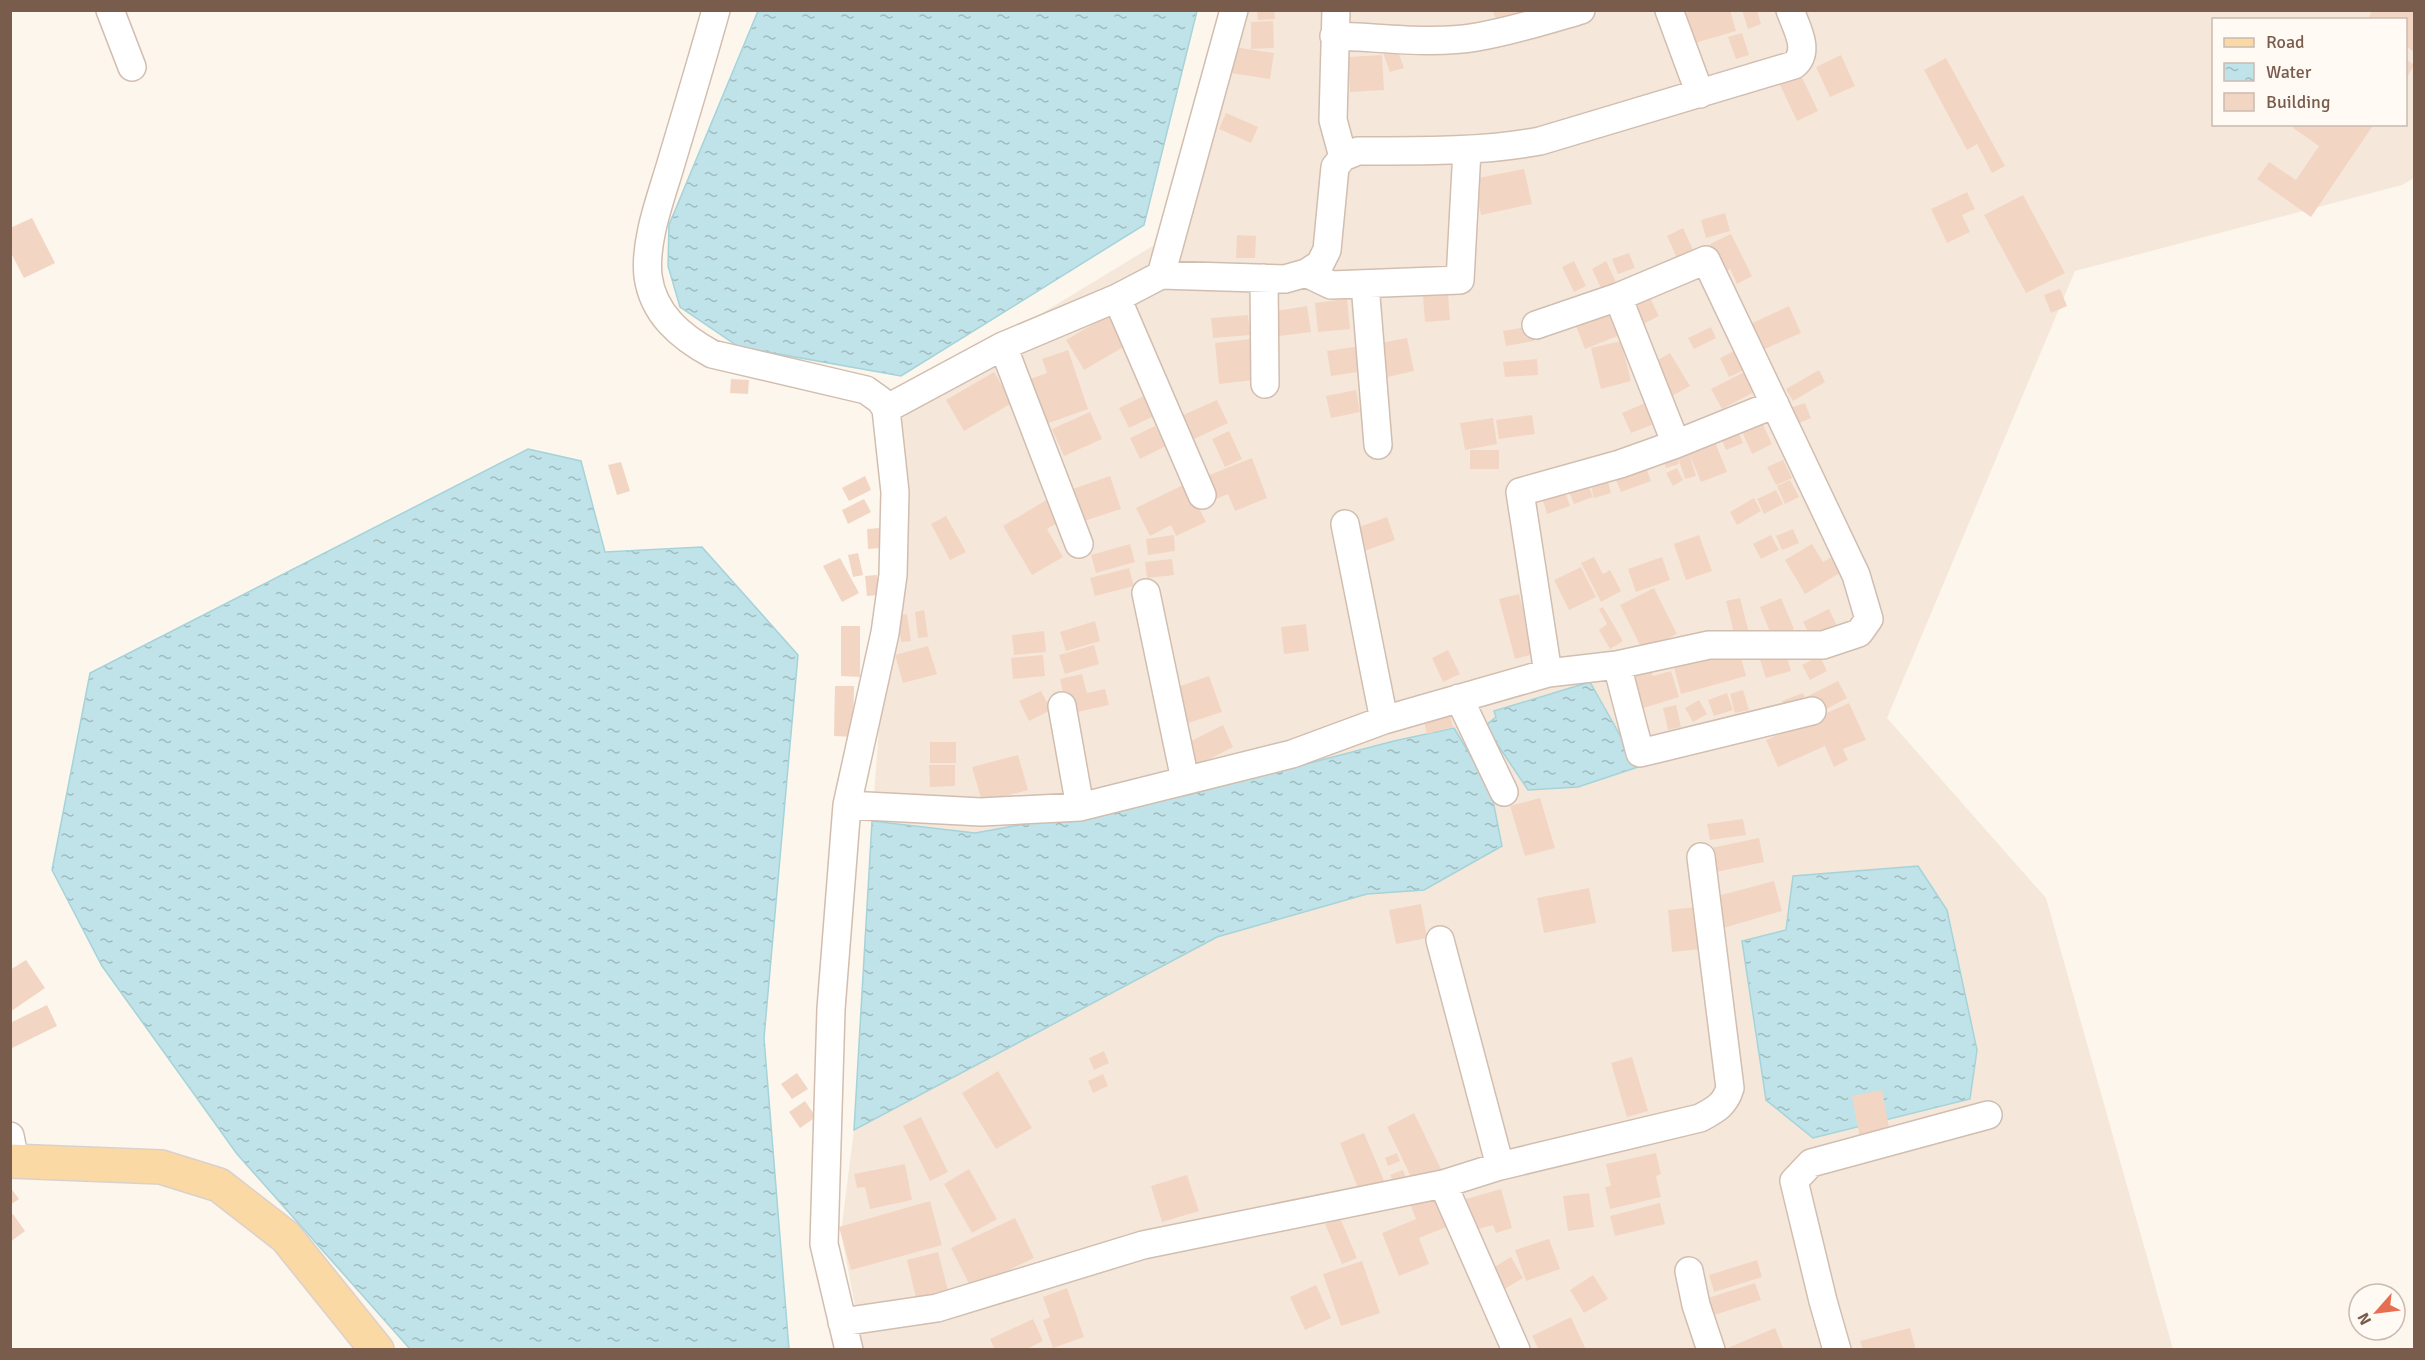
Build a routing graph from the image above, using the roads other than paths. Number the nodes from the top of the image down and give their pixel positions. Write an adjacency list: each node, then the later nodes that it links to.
1 (110, 10): 8 (street)
2 (716, 10): 22 (street)
3 (1234, 10): 13 (street)
4 (1581, 10): 7 (street)
5 (1669, 10): 9 (street)
6 (1790, 10): 9 (street)
7 (1335, 23): 11 (street)
8 (132, 67)
9 (1700, 94): 10 (street)
10 (1467, 150): 11 (street); 15 (street)
11 (1343, 157): 12 (street)
12 (1306, 273): 14 (street); 15 (street)
13 (1161, 275): 14 (street); 17 (street)
14 (1264, 278): 20 (street)
15 (1365, 284): 24 (street)
16 (1618, 297): 18 (street); 21 (street); 23 (street)
17 (1117, 298): 19 (street); 25 (street)
18 (1536, 325)
19 (1003, 346): 22 (street); 27 (street)
20 (1264, 384)
21 (1775, 404): 23 (street); 29 (street)
22 (886, 409): 37 (street)
23 (1676, 444): 30 (street)
24 (1378, 445)
25 (1203, 495)
26 (1345, 524): 34 (street)
27 (1079, 544)
28 (1146, 592): 35 (street)
29 (1617, 665): 30 (street); 33 (street)
30 (1548, 673): 31 (street)
31 (1459, 698): 34 (street); 36 (street)
32 (1062, 706): 38 (street)
33 (1812, 711)
34 (1384, 720): 35 (street)
35 (1185, 780): 38 (street)
36 (1504, 792)
37 (847, 805): 38 (street); 46 (street)
38 (1080, 807)
39 (1701, 857): 43 (street)
40 (1440, 940): 43 (street)
41 (1988, 1115): 51 (street)
42 (12, 1153): 47 (main road)
43 (1500, 1166): 44 (street)
44 (1443, 1184): 46 (street); 49 (street)
45 (1689, 1271): 50 (street)
46 (842, 1322): 48 (street)
47 (377, 1350)
48 (849, 1350)
49 (1516, 1350)
50 (1711, 1350)
51 (1837, 1350)

